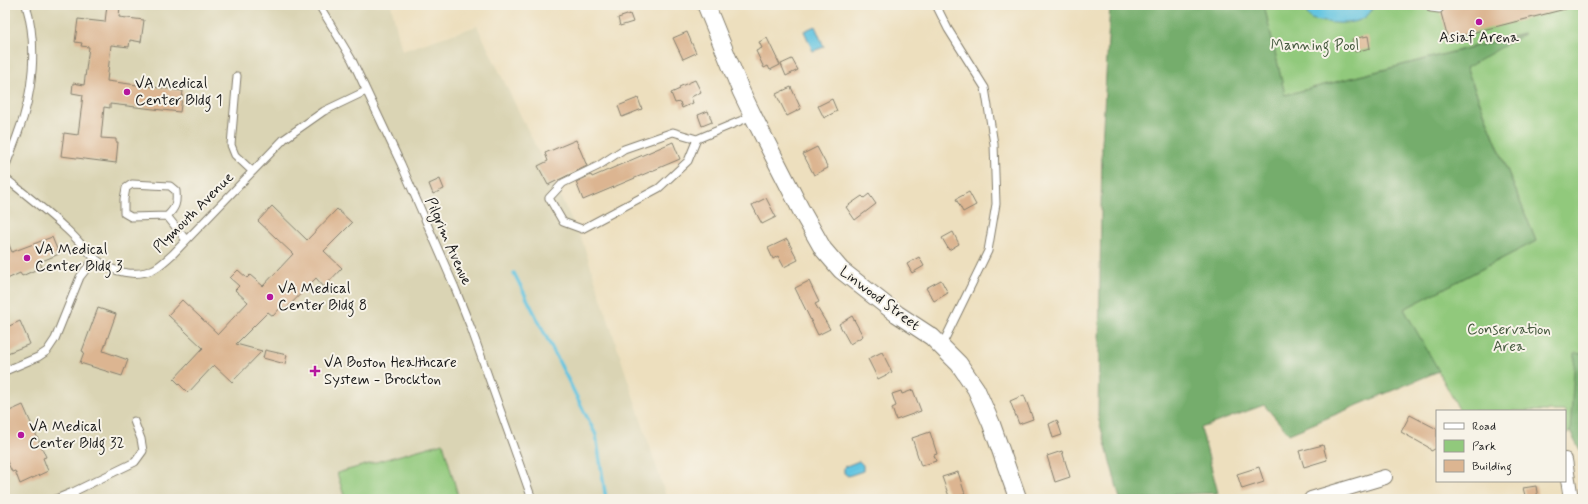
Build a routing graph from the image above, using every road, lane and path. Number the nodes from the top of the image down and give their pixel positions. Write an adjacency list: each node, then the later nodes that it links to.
1 (26, 5): 13 (lane)
2 (313, 5): 8 (lane)
3 (319, 5): 8 (lane, Pilgrim Avenue)
4 (706, 5): 11 (street, Linwood Street)
5 (936, 5): 19 (lane)
6 (1430, 5): 7 (lane)
7 (1439, 9)
8 (324, 15): 10 (lane, Pilgrim Avenue)
9 (237, 76): 14 (lane)
10 (366, 91): 14 (lane, Plymouth Avenue); 26 (lane, Pilgrim Avenue)
11 (753, 116): 12 (lane); 19 (street, Linwood Street)
12 (697, 139): 12 (lane)
13 (5, 168)
14 (252, 171): 17 (lane, Plymouth Avenue)
15 (5, 178): 18 (lane, Plymouth Avenue)
16 (167, 216): 16 (lane); 17 (lane)
17 (186, 240): 18 (lane, Plymouth Avenue)
18 (95, 258): 20 (lane)
19 (942, 346): 27 (street, Linwood Street)
20 (5, 371)
21 (134, 421): 24 (lane)
22 (1566, 466): 29 (street)
23 (1385, 478): 28 (street)
24 (75, 496): 25 (lane)
25 (56, 499)
26 (532, 499)
27 (1018, 499)
28 (1312, 499)
29 (1571, 499)

